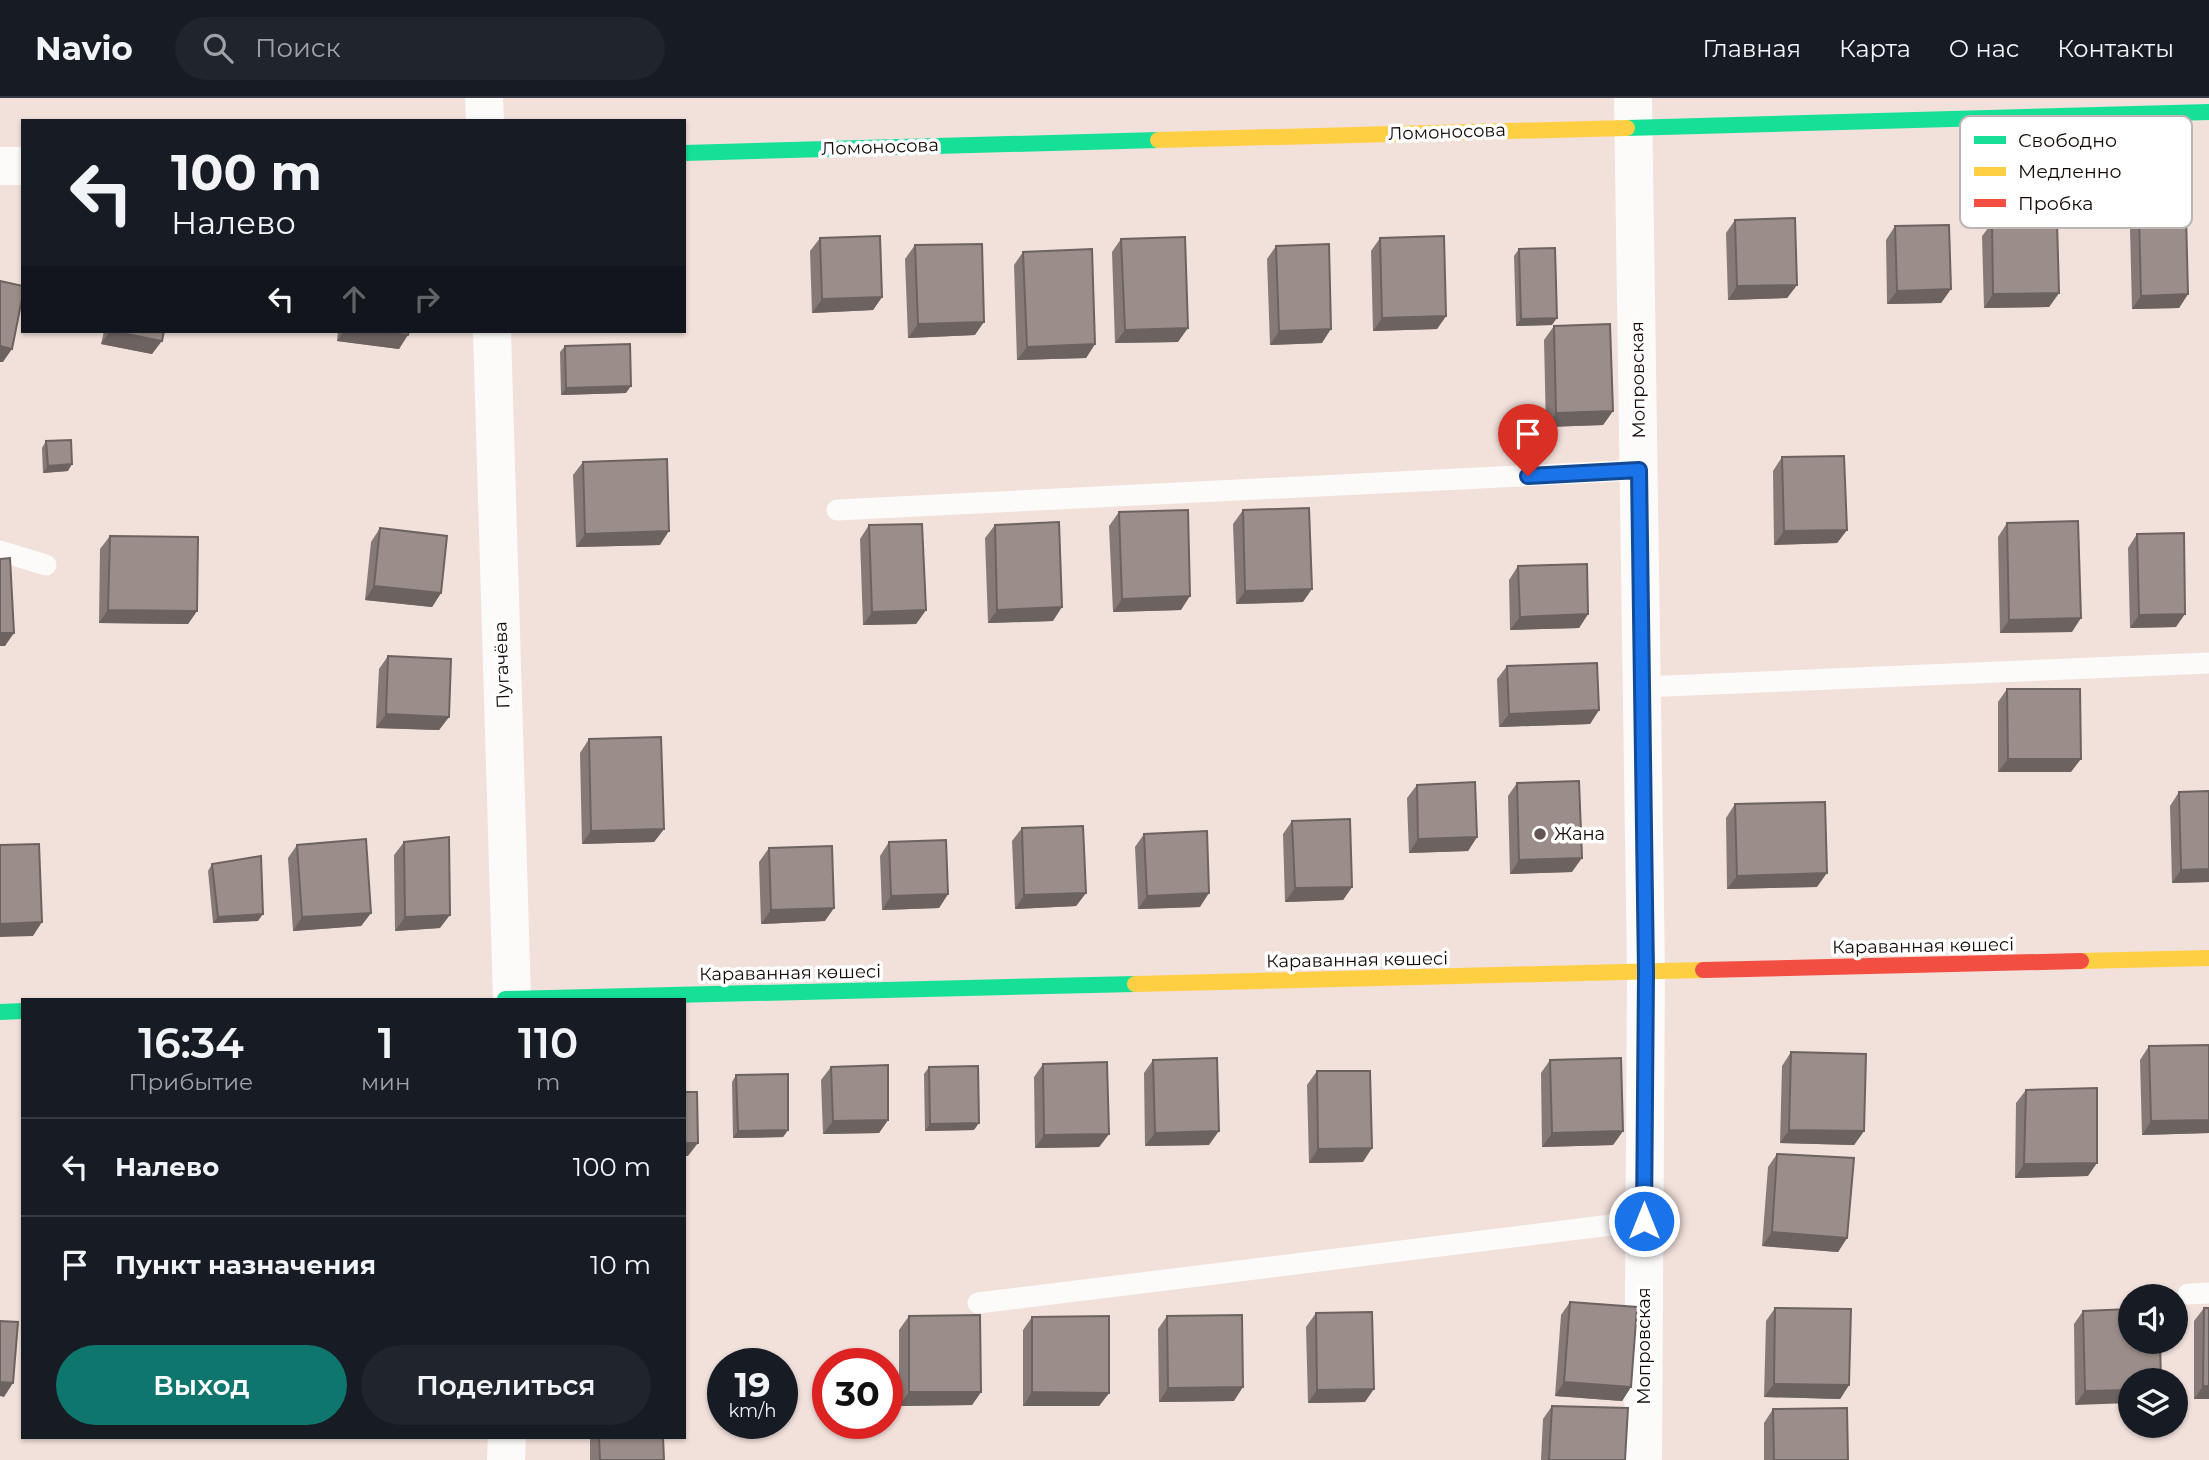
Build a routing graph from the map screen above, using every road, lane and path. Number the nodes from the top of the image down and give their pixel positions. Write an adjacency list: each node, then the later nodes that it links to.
1 (484, 98): 4 (street)
2 (2209, 112): 3 (main road, Ломоносова)
3 (1634, 113): 5 (main road, Ломоносова); 9 (street, Мопровская)
4 (485, 119)
5 (686, 153)
6 (0, 166): 7 (street)
7 (21, 166)
8 (492, 333): 17 (street, Пугачёва)
9 (1639, 470): 10 (lane); 14 (street, Мопровская)
10 (837, 510)
11 (0, 551): 12 (lane)
12 (46, 565)
13 (2209, 663): 14 (lane)
14 (1642, 687): 16 (street, Мопровская)
15 (2209, 958): 16 (main road, Караванная көшесі)
16 (1646, 972): 18 (main road, Караванная көшесі); 21 (street, Мопровская)
17 (512, 998)
18 (554, 998)
19 (21, 1011): 20 (main road)
20 (0, 1012)
21 (1644, 1221): 22 (lane); 25 (street, Мопровская)
22 (978, 1303)
23 (506, 1439): 24 (street)
24 (506, 1460)
25 (1643, 1460)

